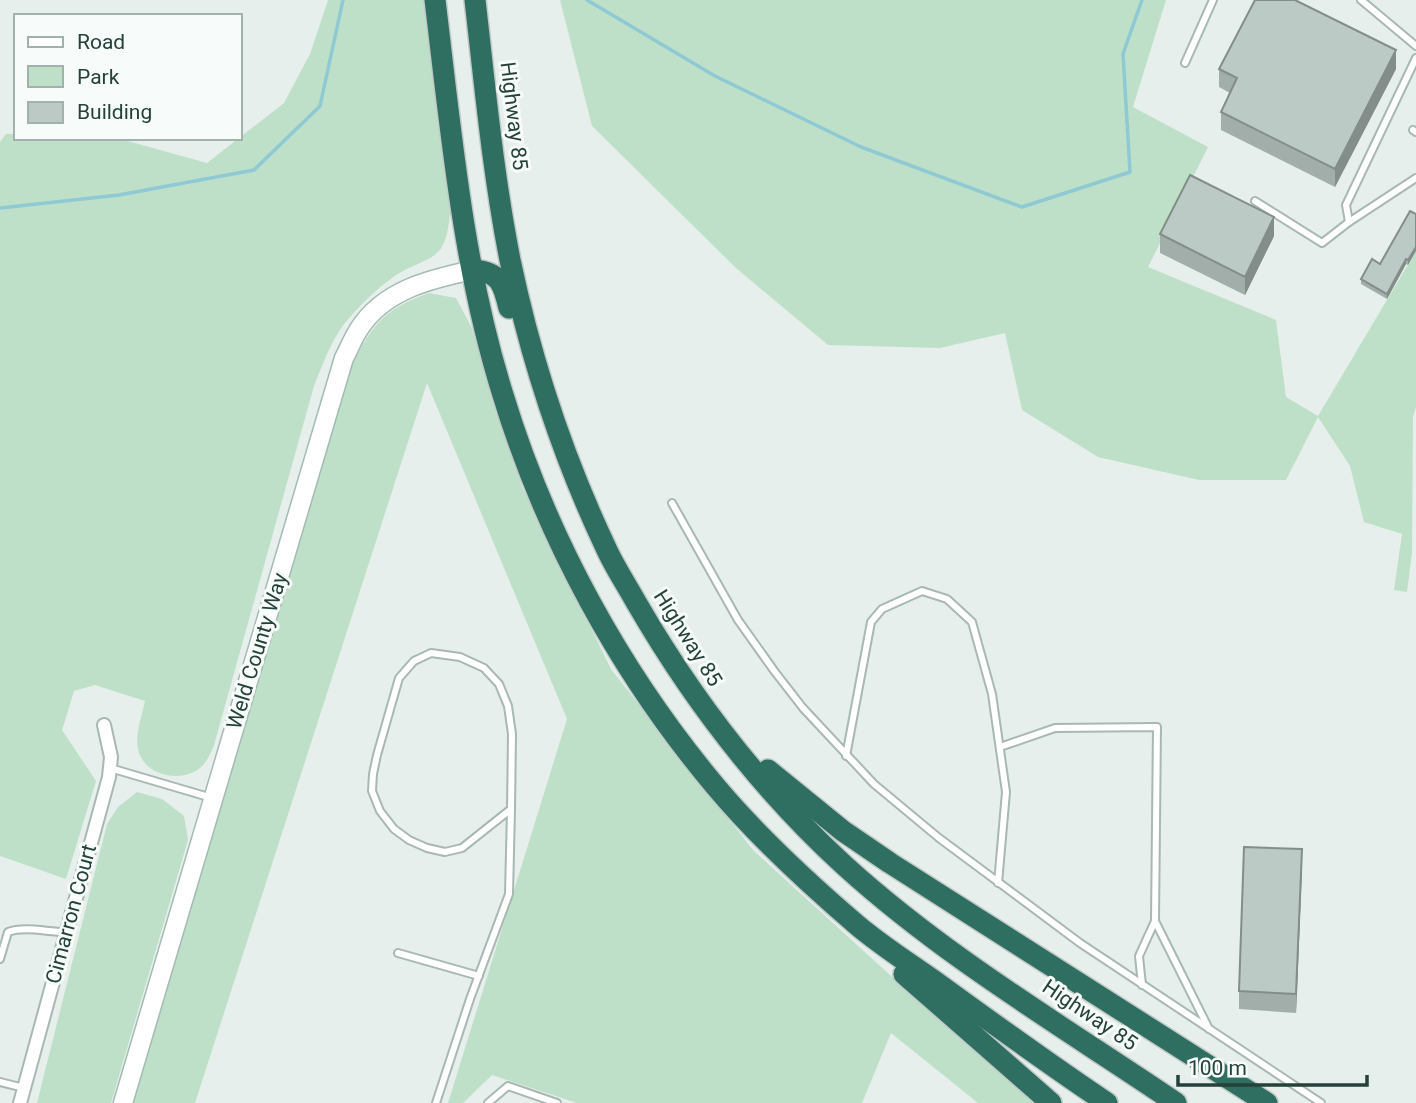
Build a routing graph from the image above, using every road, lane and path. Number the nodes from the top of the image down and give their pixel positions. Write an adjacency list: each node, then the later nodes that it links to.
1 (435, 0): 11 (highway)
2 (475, 0): 12 (highway, Highway 85)
3 (1213, 0): 7 (lane)
4 (1362, 0): 5 (lane)
5 (1416, 46)
6 (1416, 58): 10 (lane)
7 (1185, 63)
8 (1416, 178): 10 (lane)
9 (1255, 201): 10 (lane)
10 (1349, 222)
11 (473, 270): 12 (highway); 19 (street, Weld County Way); 23 (highway)
12 (579, 487): 14 (highway, Highway 85)
13 (672, 503): 17 (lane)
14 (702, 705): 39 (highway, Highway 85); 40 (highway)
15 (104, 725): 18 (street, Cimarron Court)
16 (1000, 747): 17 (lane); 21 (lane); 22 (lane)
17 (846, 756): 21 (lane)
18 (110, 768): 19 (lane); 24 (street, Cimarron Court)
19 (212, 798): 33 (street, Weld County Way)
20 (511, 808): 20 (lane); 27 (lane)
21 (999, 883): 28 (lane)
22 (1155, 921): 28 (lane); 29 (lane)
23 (859, 927): 37 (highway); 38 (highway)
24 (65, 932): 26 (lane); 31 (street, Cimarron Court)
25 (398, 953): 27 (lane)
26 (0, 959)
27 (479, 976): 34 (lane)
28 (1142, 985): 29 (lane)
29 (1210, 1031): 41 (lane)
30 (0, 1082): 31 (lane)
31 (24, 1088): 32 (street, Cimarron Court)
32 (20, 1103)
33 (123, 1103)
34 (436, 1103)
35 (488, 1103): 36 (lane)
36 (556, 1103)
37 (1051, 1103)
38 (1107, 1103)
39 (1176, 1103)
40 (1267, 1103)
41 (1321, 1103)

